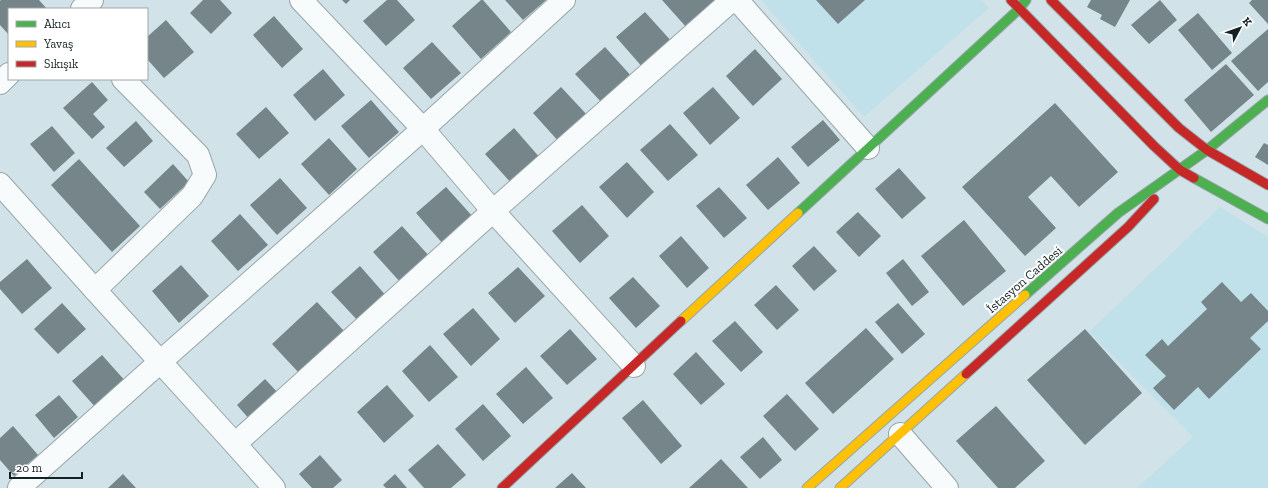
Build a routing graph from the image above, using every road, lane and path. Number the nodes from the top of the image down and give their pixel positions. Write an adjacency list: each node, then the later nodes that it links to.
1 (92, 0): 9 (street)
2 (301, 0): 15 (street)
3 (564, 0): 15 (street)
4 (732, 0): 21 (street)
5 (737, 0): 16 (street)
6 (1011, 0): 10 (main road)
7 (1026, 0): 10 (main road)
8 (1051, 0): 17 (main road)
9 (83, 8)
10 (1019, 9): 16 (main road); 18 (main road)
11 (8, 75): 13 (street)
12 (124, 80): 23 (street)
13 (0, 83)
14 (1268, 100): 17 (main road, İstasyon Caddesi)
15 (424, 129): 21 (street); 24 (street)
16 (868, 148): 25 (main road)
17 (1207, 150): 18 (main road, İstasyon Caddesi); 19 (main road)
18 (1180, 170): 22 (main road); 26 (main road); 31 (main road, İstasyon Caddesi)
19 (1268, 185)
20 (4, 197): 23 (street)
21 (493, 210): 25 (street); 27 (street)
22 (1268, 219)
23 (95, 290): 24 (street)
24 (160, 362): 27 (street); 28 (street)
25 (634, 366): 30 (main road)
26 (900, 434): 32 (main road); 33 (street)
27 (235, 444): 29 (street)
28 (19, 488)
29 (274, 488)
30 (502, 488)
31 (807, 488)
32 (840, 488)
33 (947, 488)

